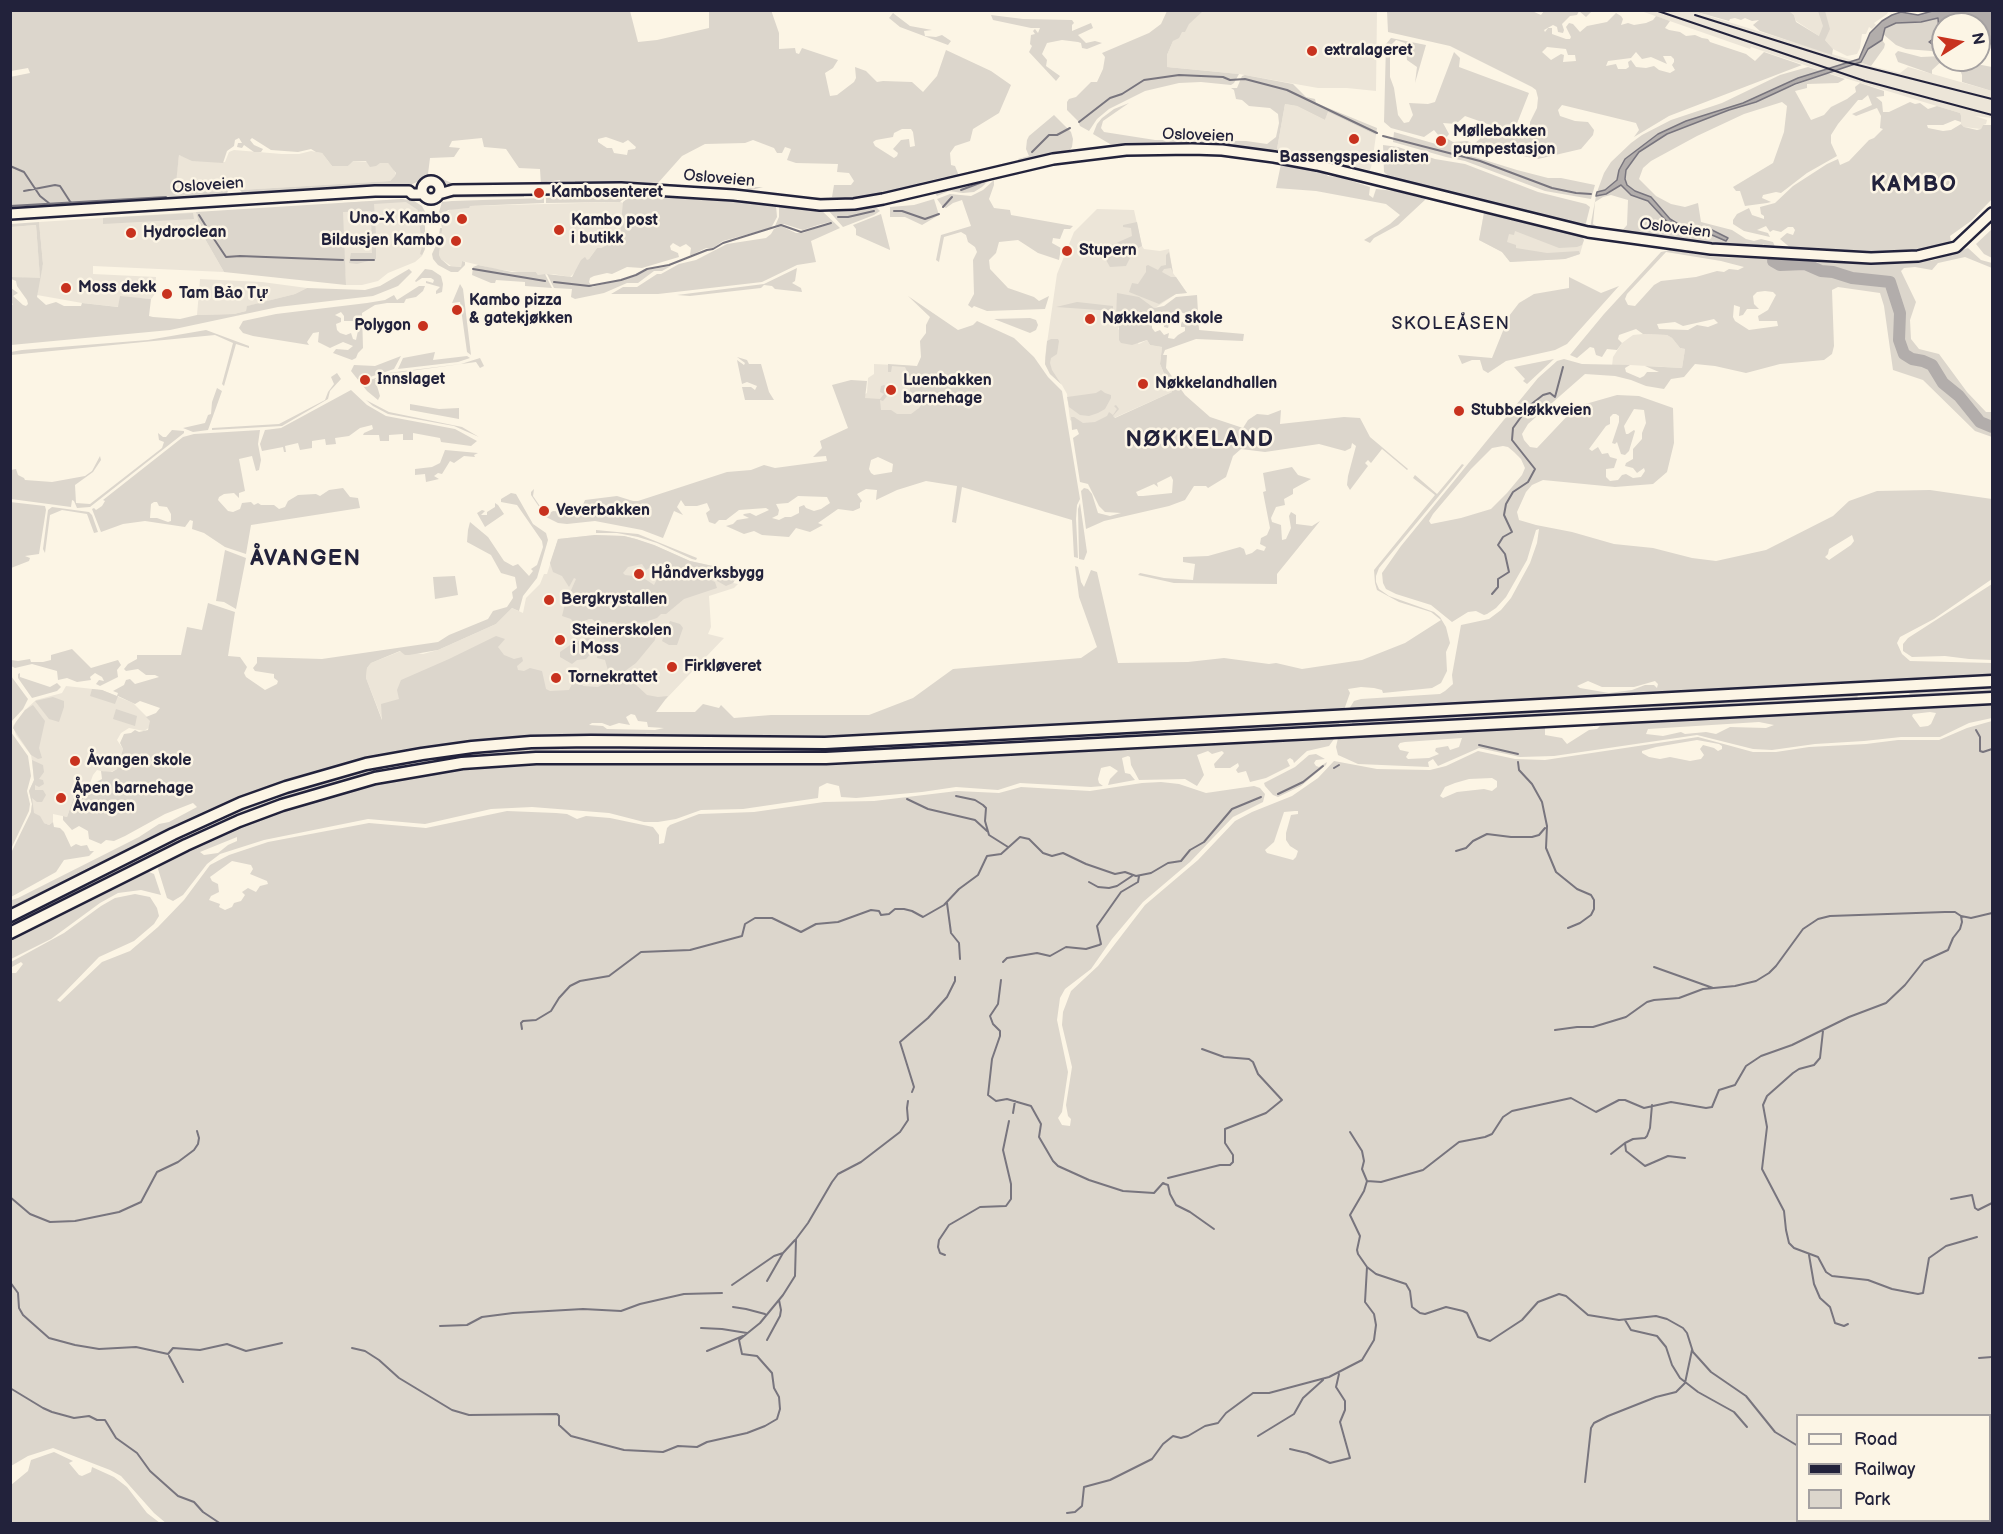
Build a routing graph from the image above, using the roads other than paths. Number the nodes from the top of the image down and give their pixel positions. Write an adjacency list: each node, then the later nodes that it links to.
1 (423, 190): 2 (main road); 2 (main road); 4 (main road, Osloveien)
2 (439, 190): 3 (main road, Osloveien)
3 (1992, 213)
4 (10, 214)
5 (1992, 681): 7 (highway)
6 (1992, 698): 8 (highway)
7 (10, 916)
8 (10, 933)

